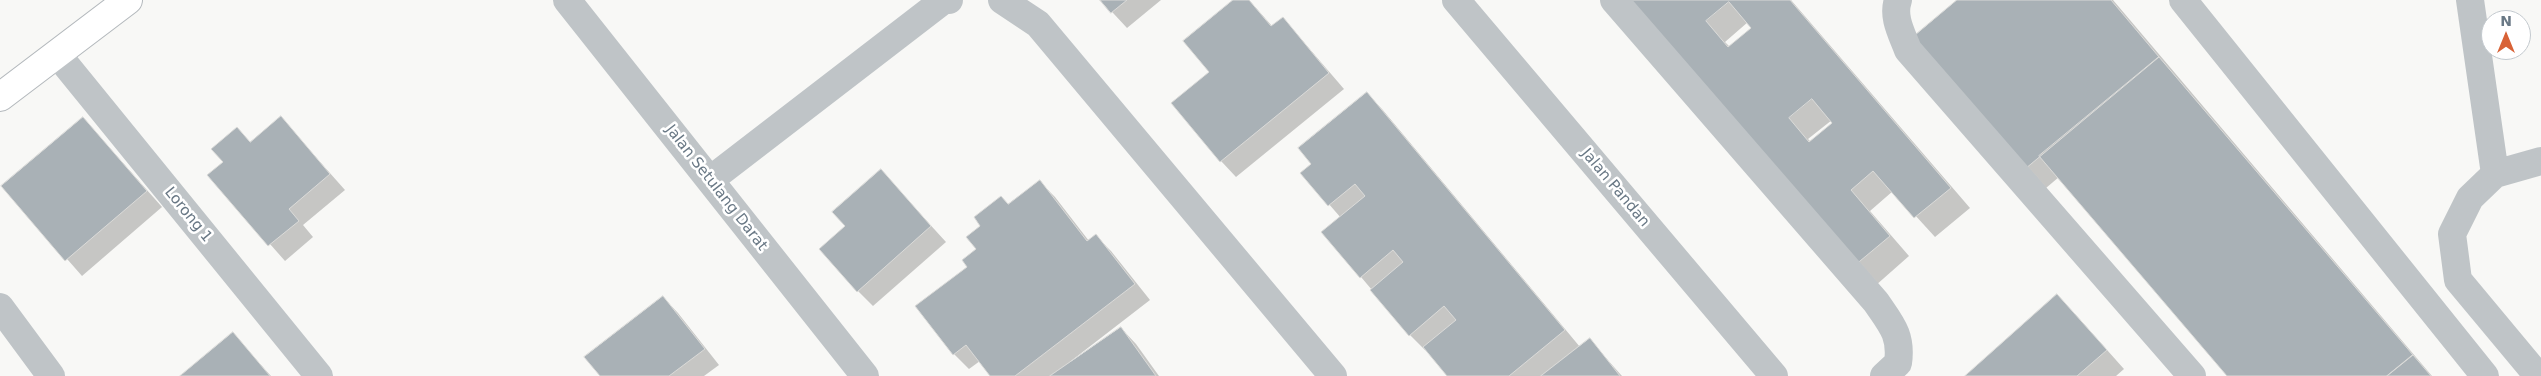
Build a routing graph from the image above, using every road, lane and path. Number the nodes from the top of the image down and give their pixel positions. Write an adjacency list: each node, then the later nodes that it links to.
1 (128, 0): 10 (main road)
2 (567, 0): 14 (street, Jalan Setulang Darat)
3 (949, 0): 14 (street)
4 (1002, 0): 19 (street)
5 (1456, 0): 20 (street, Jalan Pandan)
6 (1614, 0): 21 (street)
7 (1898, 0): 22 (street)
8 (2183, 0): 23 (street)
9 (2470, 0): 13 (street)
10 (56, 54): 11 (main road); 17 (street, Lorong 1)
11 (0, 97)
12 (2541, 161): 13 (street)
13 (2495, 174): 24 (street)
14 (710, 180): 18 (street, Jalan Setulang Darat)
15 (0, 307): 16 (street)
16 (51, 376)
17 (320, 376)
18 (865, 376)
19 (1333, 376)
20 (1774, 376)
21 (1884, 376)
22 (2192, 376)
23 (2484, 376)
24 (2538, 376)

